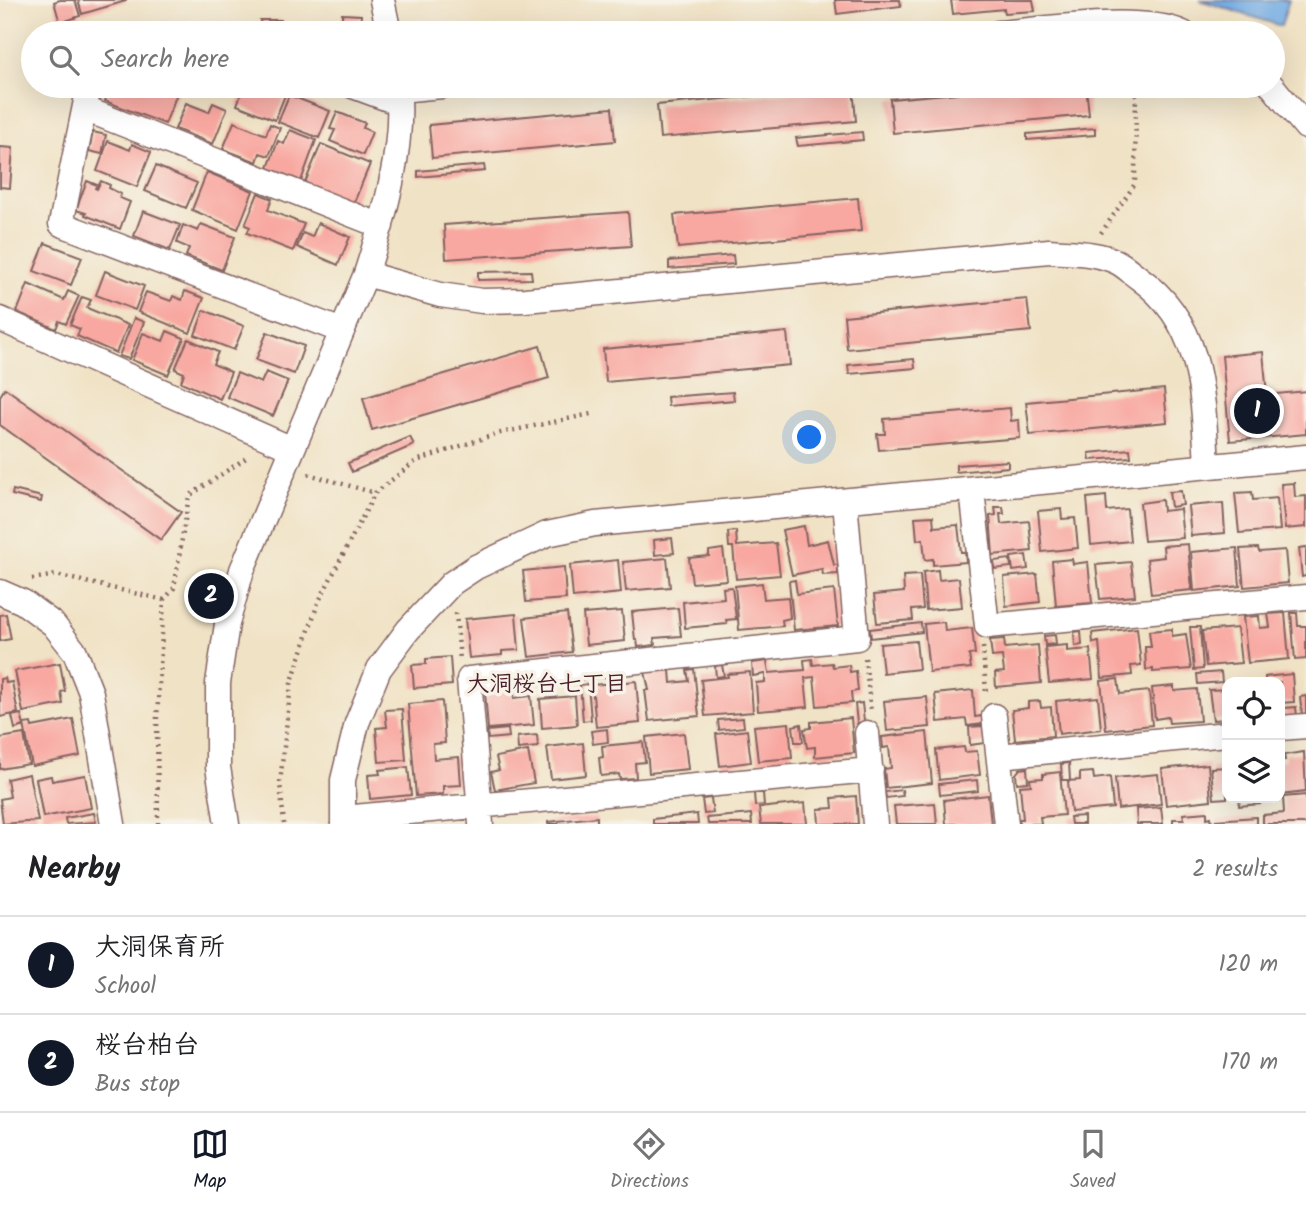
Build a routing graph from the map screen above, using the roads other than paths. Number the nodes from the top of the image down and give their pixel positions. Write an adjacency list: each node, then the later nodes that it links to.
1 (382, 0): 2 (street)
2 (386, 21)
3 (87, 98): 7 (street); 10 (street)
4 (399, 98): 7 (street)
5 (1282, 98): 6 (street)
6 (1306, 127)
7 (381, 226): 8 (street)
8 (366, 274): 10 (street); 13 (street)
9 (0, 319): 11 (street)
10 (342, 331): 11 (street)
11 (283, 452): 28 (street)
12 (1306, 457): 13 (street)
13 (1207, 466): 14 (street)
14 (972, 490): 15 (street); 17 (street)
15 (845, 501): 25 (street); 26 (street)
16 (0, 592): 27 (street)
17 (1306, 597)
18 (994, 716): 23 (street)
19 (1306, 726): 20 (street)
20 (1285, 728)
21 (867, 733): 24 (street)
22 (1222, 734): 23 (street)
23 (999, 756): 30 (street)
24 (870, 770): 25 (street); 29 (street)
25 (481, 815): 26 (street)
26 (343, 821)
27 (113, 824)
28 (227, 824)
29 (875, 824)
30 (1006, 824)

